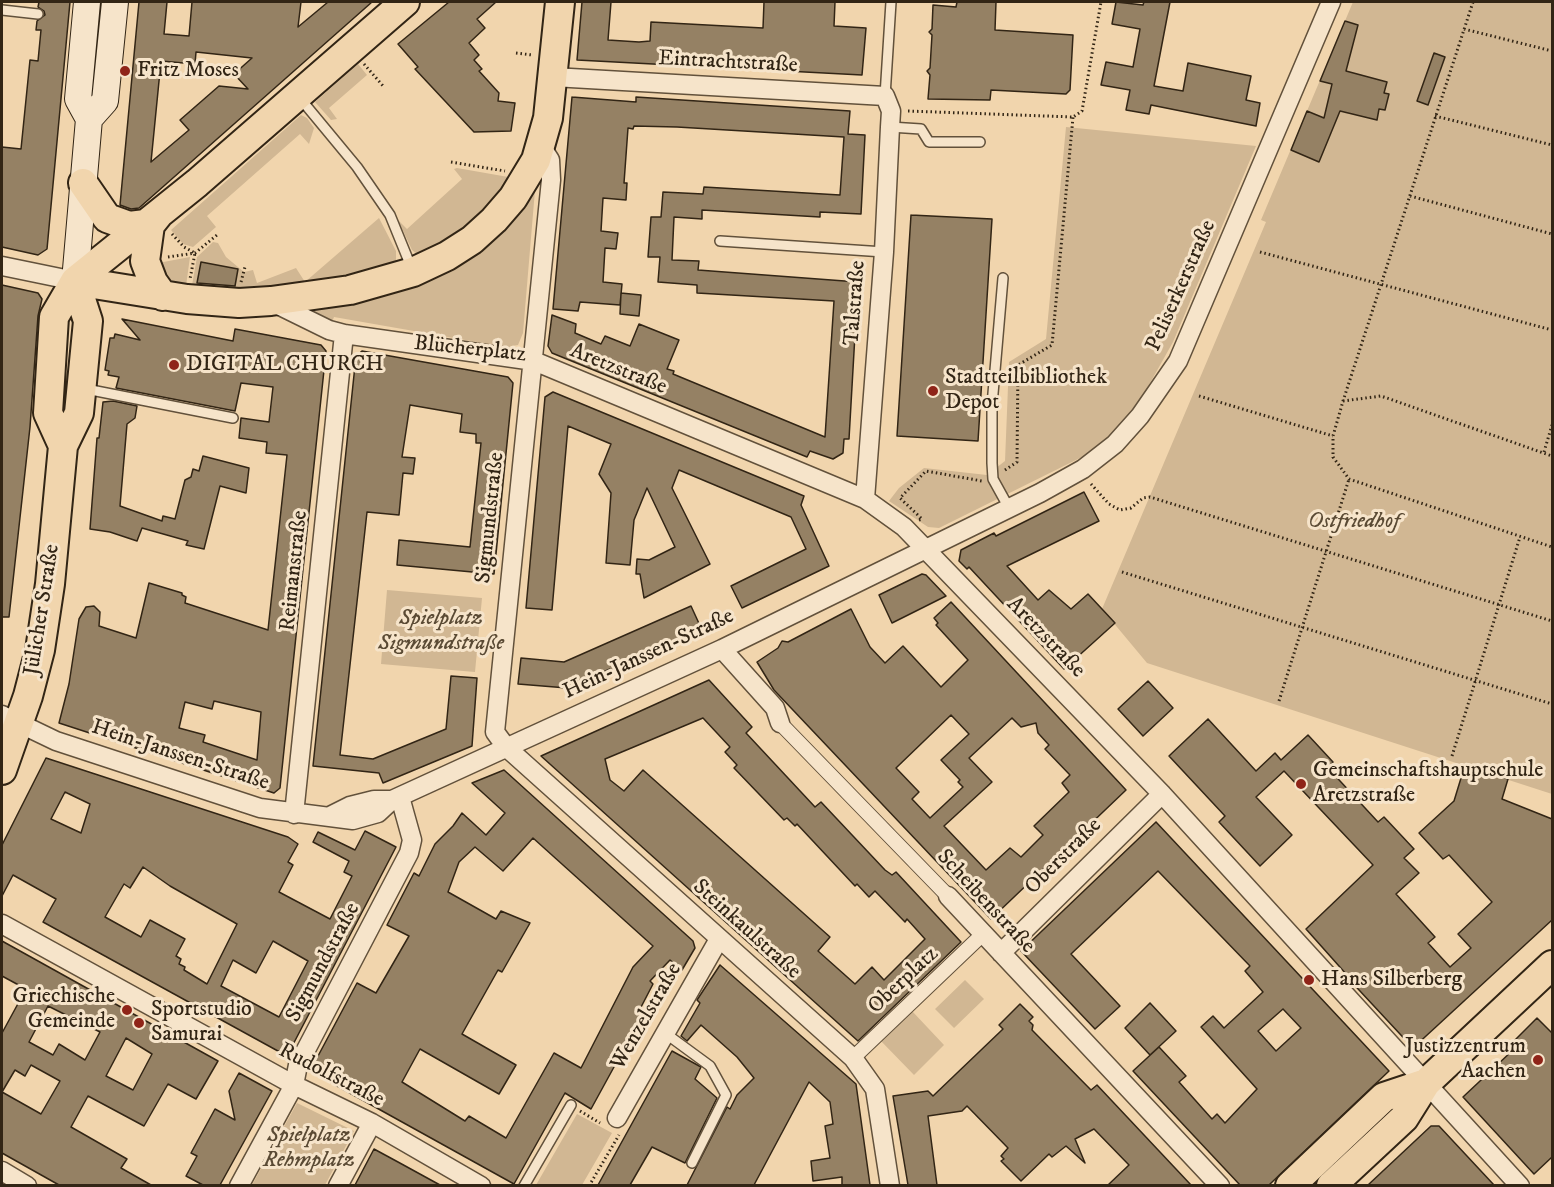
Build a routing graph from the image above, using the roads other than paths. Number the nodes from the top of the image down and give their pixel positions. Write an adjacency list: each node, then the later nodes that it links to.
1 (115, 2): 12 (main road)
2 (405, 2): 10 (main road)
3 (560, 2): 9 (main road, Blücherplatz)
4 (891, 2): 11 (lane)
5 (1331, 2): 31 (street, Peliserkerstraße)
6 (2, 10): 8 (lane)
7 (83, 13): 12 (main road, Jülicher Straße)
8 (38, 14)
9 (554, 77): 11 (street, Eintrachtstraße); 14 (main road, Blücherplatz)
10 (297, 95): 16 (main road); 20 (lane)
11 (888, 111): 13 (lane); 18 (street, Talstraße)
12 (89, 119): 15 (main road, Jülicher Straße)
13 (980, 142)
14 (542, 146): 20 (main road, Blücherplatz); 26 (street, Blücherplatz)
15 (84, 183): 16 (main road); 22 (main road, Jülicher Straße)
16 (152, 220): 22 (main road); 23 (main road)
17 (720, 241): 18 (lane)
18 (884, 252): 30 (street, Talstraße)
19 (2, 266): 22 (street)
20 (413, 272): 24 (main road, Blücherplatz)
21 (1003, 278): 31 (lane)
22 (75, 281): 23 (main road, Blücherplatz); 27 (main road, Jülicher Straße); 29 (main road, Jülicher Straße)
23 (175, 297): 24 (main road, Blücherplatz)
24 (271, 301): 25 (street, Blücherplatz)
25 (344, 334): 26 (street, Blücherplatz); 40 (street, Reimanstraße)
26 (534, 362): 30 (street, Aretzstraße); 36 (street, Sigmundstraße)
27 (81, 388): 28 (lane); 29 (main road, Jülicher Straße)
28 (233, 418)
29 (63, 446): 34 (main road, Jülicher Straße)
30 (865, 499): 32 (street, Aretzstraße)
31 (1009, 508): 32 (street, Peliserkerstraße)
32 (924, 548): 33 (street, Hein-Janssen-Straße); 38 (street, Aretzstraße)
33 (722, 649): 35 (street, Scheibenstraße); 36 (street, Hein-Janssen-Straße)
34 (10, 720): 37 (main road, Jülicher Straße); 40 (street, Hein-Janssen-Straße)
35 (780, 723): 41 (street, Scheibenstraße)
36 (506, 747): 39 (street, Hein-Janssen-Straße); 44 (street, Steinkaulstraße)
37 (2, 770)
38 (1162, 794): 45 (street, Oberstraße); 49 (street, Aretzstraße)
39 (396, 798): 40 (street, Hein-Janssen-Straße); 50 (street, Sigmundstraße)
40 (294, 814)
41 (948, 896): 43 (street, Scheibenstraße)
42 (2, 924): 50 (street, Rudolfstraße)
43 (983, 934): 45 (street, Scheibenstraße); 48 (street, Oberplatz)
44 (719, 939): 47 (street, Wenzelstraße); 48 (street, Steinkaulstraße)
45 (1001, 953): 62 (street, Scheibenstraße)
46 (1552, 965): 49 (main road)
47 (665, 1033): 53 (street, Wenzelstraße); 54 (lane)
48 (853, 1058): 61 (street, Steinkaulstraße)
49 (1426, 1083): 63 (main road); 64 (main road); 65 (street, Aretzstraße)
50 (294, 1085): 52 (street, Rudolfstraße); 57 (street, Sigmundstraße)
51 (571, 1106): 60 (lane)
52 (372, 1123): 58 (street); 59 (street, Rudolfstraße)
53 (614, 1123)
54 (692, 1163)
55 (2, 1171): 56 (street)
56 (27, 1185)
57 (238, 1185)
58 (338, 1185)
59 (481, 1185)
60 (524, 1185)
61 (890, 1185)
62 (1220, 1185)
63 (1290, 1185)
64 (1331, 1185)
65 (1520, 1185)

